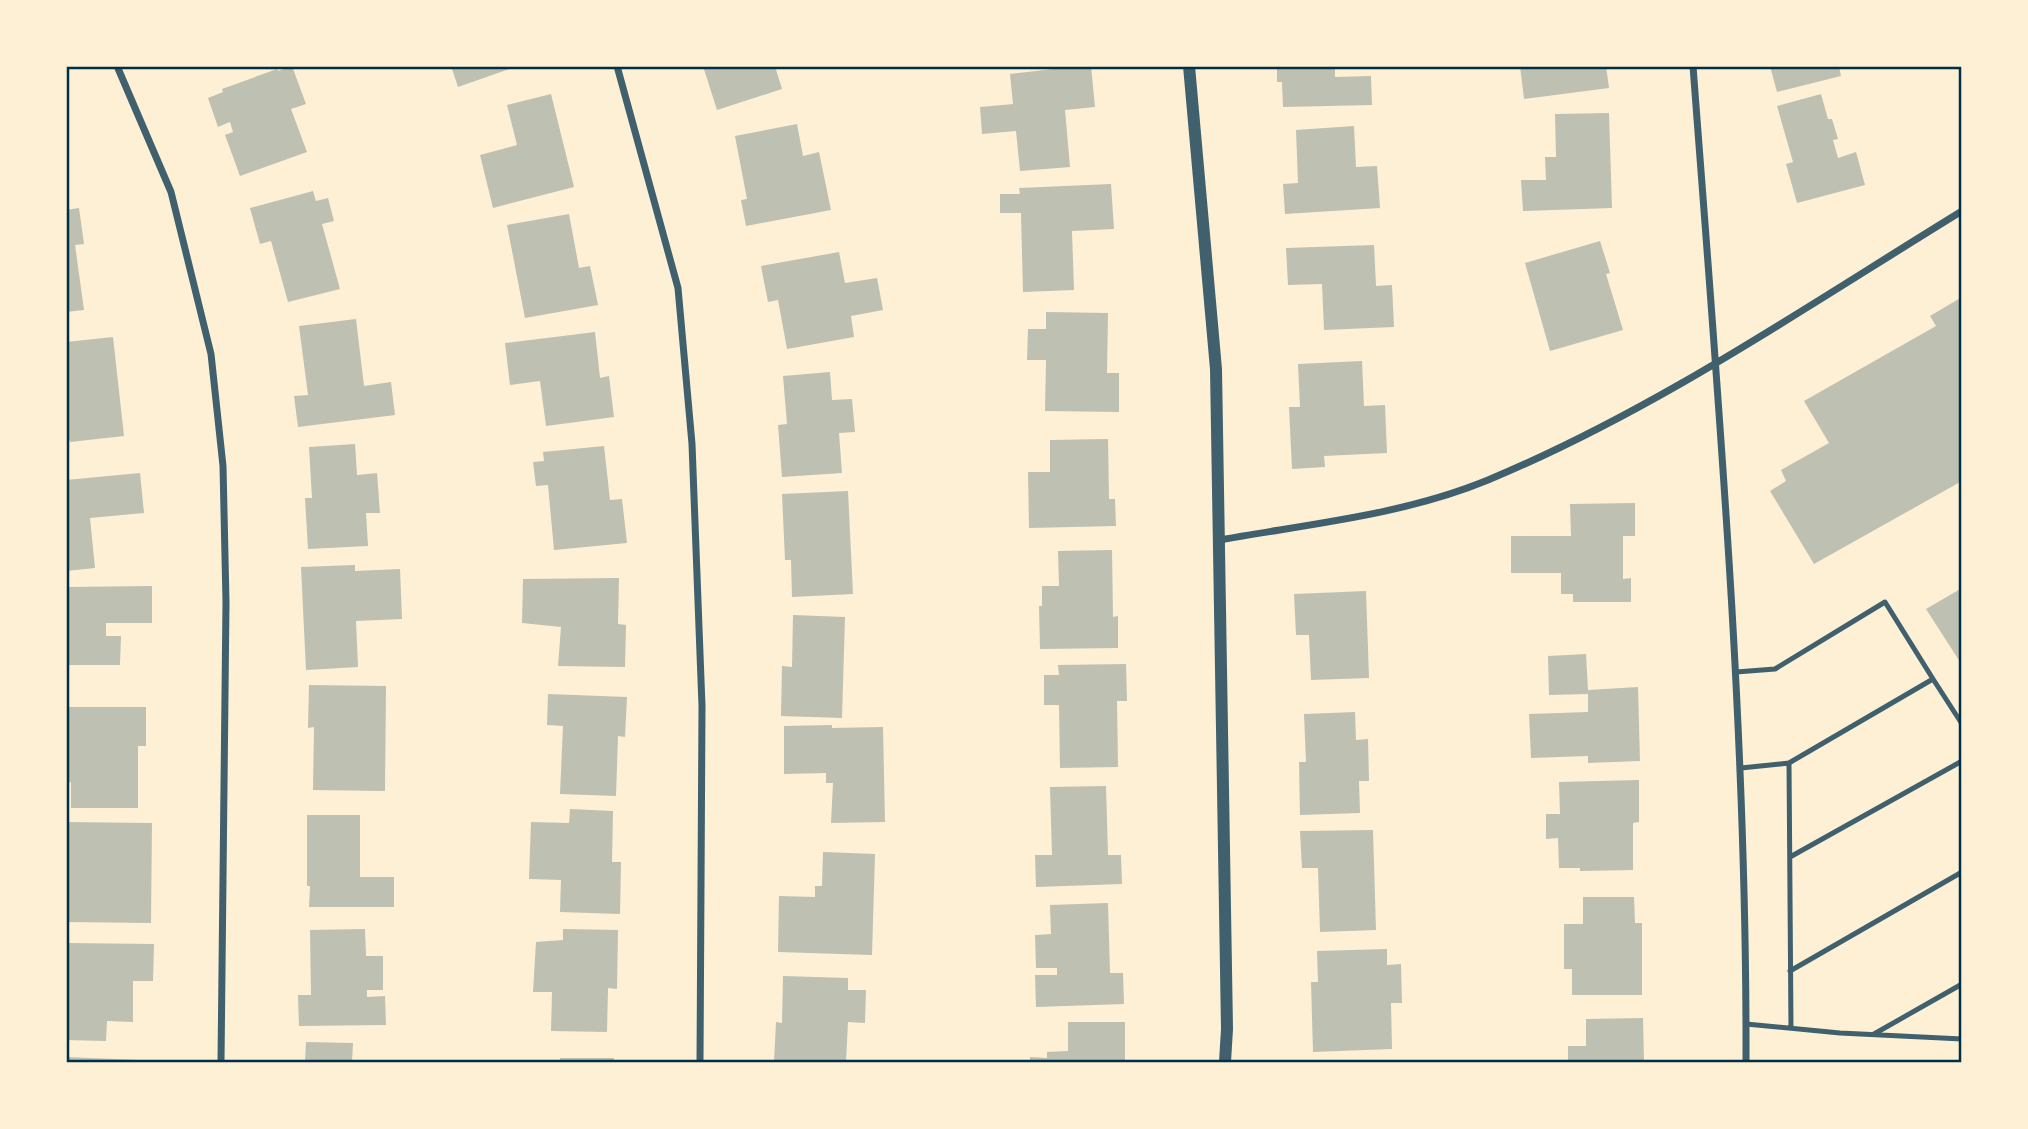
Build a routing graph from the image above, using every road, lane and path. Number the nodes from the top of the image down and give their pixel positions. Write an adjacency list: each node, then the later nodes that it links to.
1 (117, 66): 22 (street)
2 (617, 66): 23 (street)
3 (1189, 66): 7 (street)
4 (1693, 66): 6 (street)
5 (1962, 211): 6 (street)
6 (1716, 362): 7 (street); 8 (street)
7 (1219, 540): 24 (street)
8 (1736, 672): 9 (lane); 13 (street)
9 (1933, 679): 10 (lane); 12 (lane)
10 (1962, 724)
11 (1962, 761): 14 (lane)
12 (1789, 763): 13 (lane); 14 (lane)
13 (1741, 768): 18 (street)
14 (1790, 857): 16 (lane)
15 (1962, 873): 16 (lane)
16 (1790, 971): 19 (lane)
17 (1962, 984): 20 (lane)
18 (1746, 1024): 19 (lane); 25 (street)
19 (1791, 1028): 20 (lane)
20 (1874, 1034): 21 (lane)
21 (1962, 1039)
22 (220, 1062)
23 (700, 1062)
24 (1226, 1062)
25 (1746, 1062)

